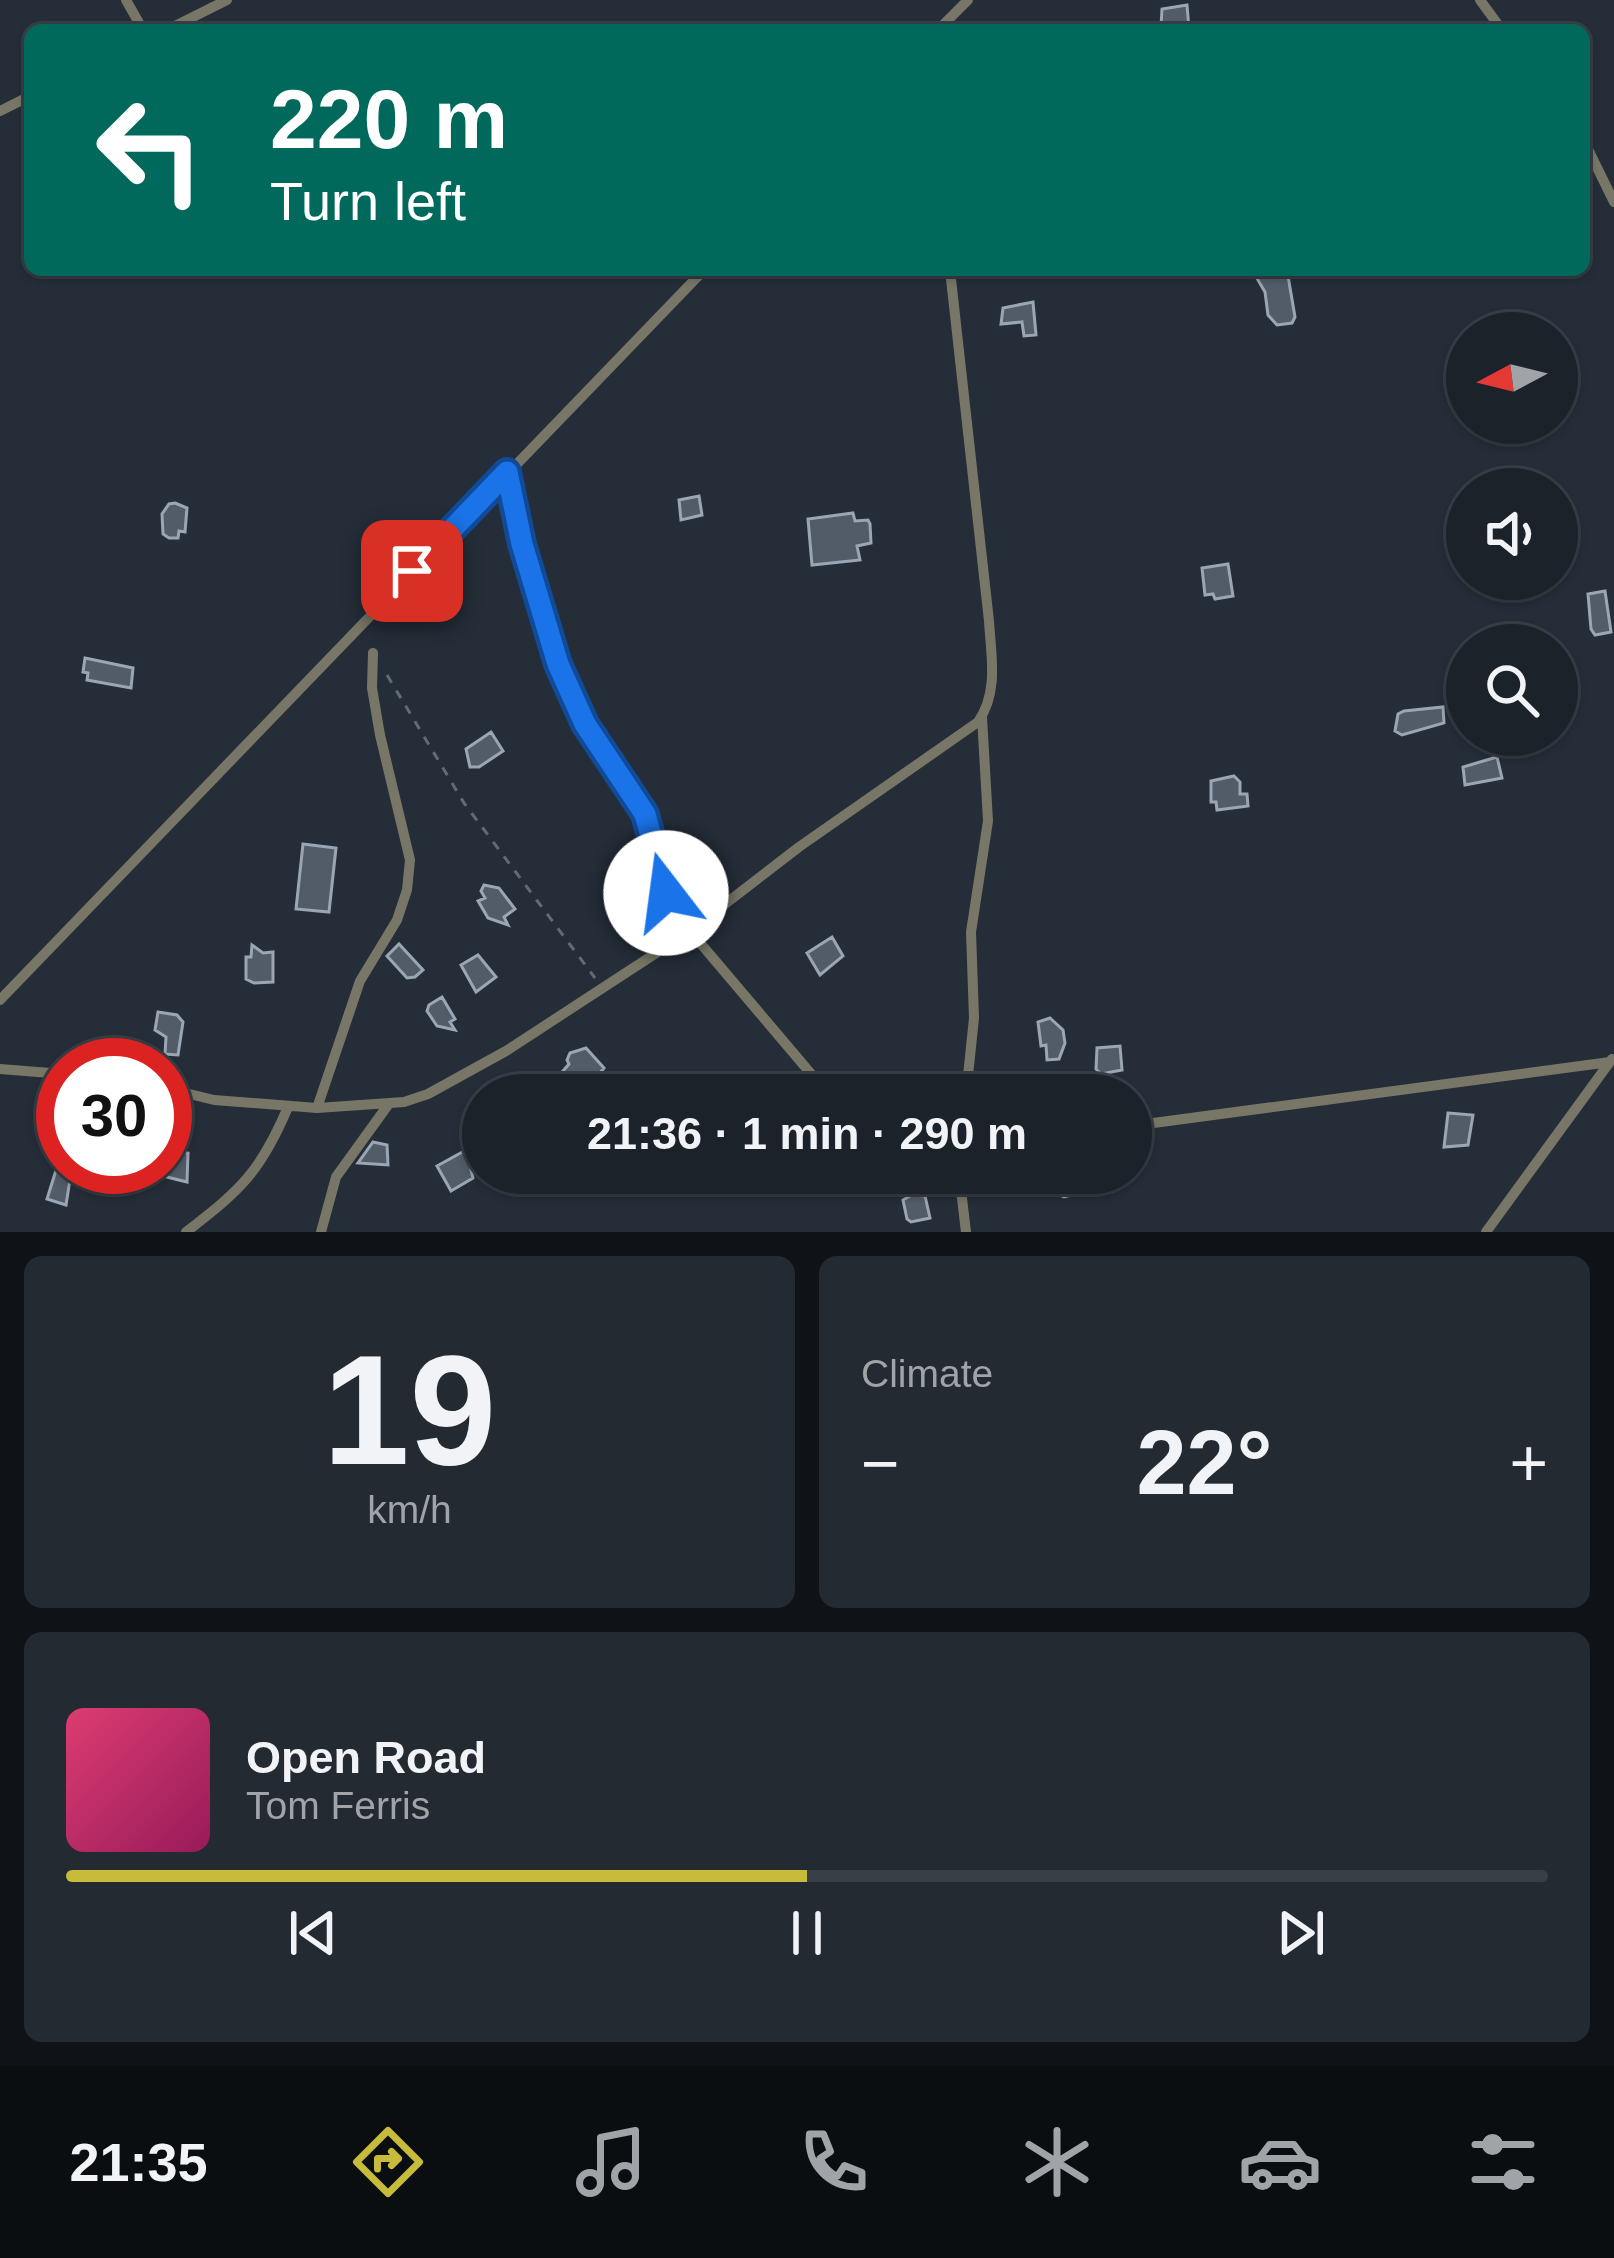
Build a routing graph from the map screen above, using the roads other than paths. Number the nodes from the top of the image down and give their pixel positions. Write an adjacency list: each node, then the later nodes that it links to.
1 (227, 0): 3 (street)
2 (968, 0): 4 (street)
3 (178, 24)
4 (944, 24)
5 (1590, 153): 6 (street)
6 (1614, 202)
7 (698, 276): 9 (street)
8 (951, 276): 11 (street)
9 (507, 472): 12 (street); 13 (street)
10 (373, 653): 22 (street)
11 (982, 717): 12 (street); 18 (street)
12 (690, 931): 17 (street); 20 (street)
13 (0, 1000)
14 (1612, 1059): 23 (street); 28 (street)
15 (0, 1070): 16 (street)
16 (36, 1072)
17 (812, 1074)
18 (969, 1074)
19 (192, 1095): 21 (street)
20 (389, 1104): 22 (street); 26 (street)
21 (288, 1107): 22 (street); 25 (street)
22 (317, 1108)
23 (1152, 1123)
24 (961, 1194): 27 (street)
25 (186, 1232)
26 (321, 1232)
27 (966, 1232)
28 (1486, 1232)

